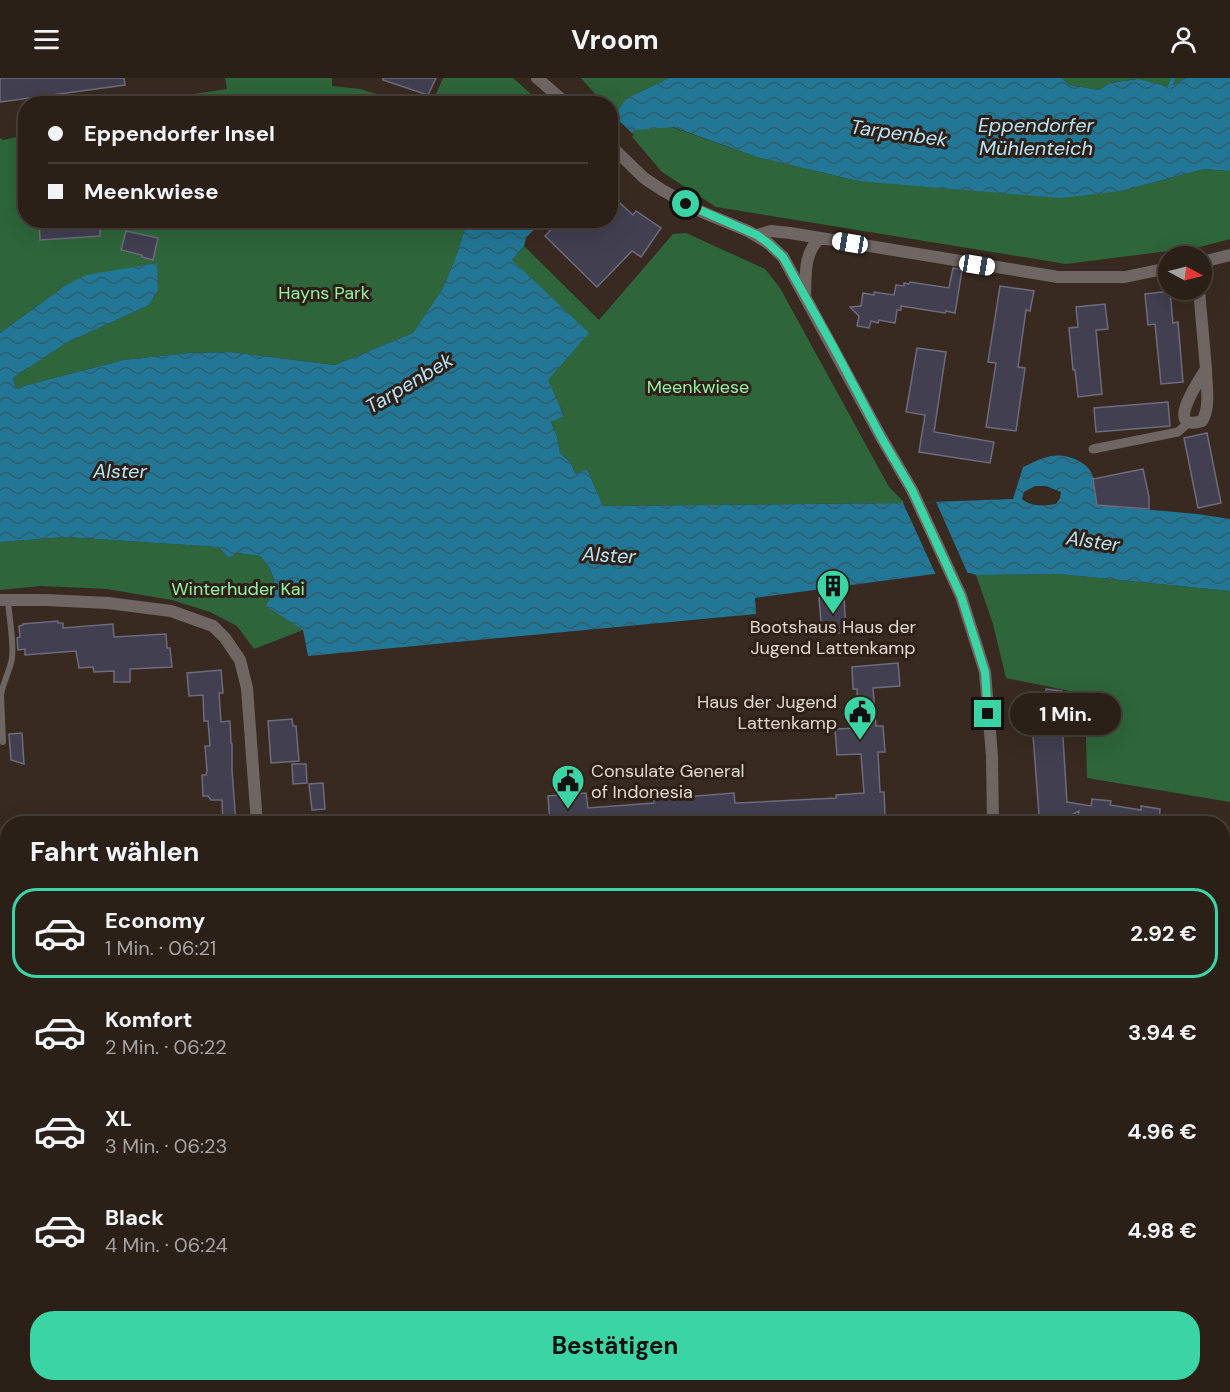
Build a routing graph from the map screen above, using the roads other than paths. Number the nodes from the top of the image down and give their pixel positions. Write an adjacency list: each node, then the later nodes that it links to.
1 (537, 78): 2 (street)
2 (558, 96)
3 (618, 152): 4 (street)
4 (757, 235): 5 (street); 9 (street)
5 (820, 238): 8 (street); 9 (street)
6 (1230, 255): 7 (street)
7 (1212, 260)
8 (1158, 270)
9 (806, 297): 17 (street)
10 (1200, 300): 11 (street)
11 (1206, 369): 12 (street); 12 (street)
12 (1189, 422): 13 (street)
13 (1093, 449)
14 (4, 600): 15 (lane); 16 (street)
15 (3, 742)
16 (256, 816)
17 (993, 816)

